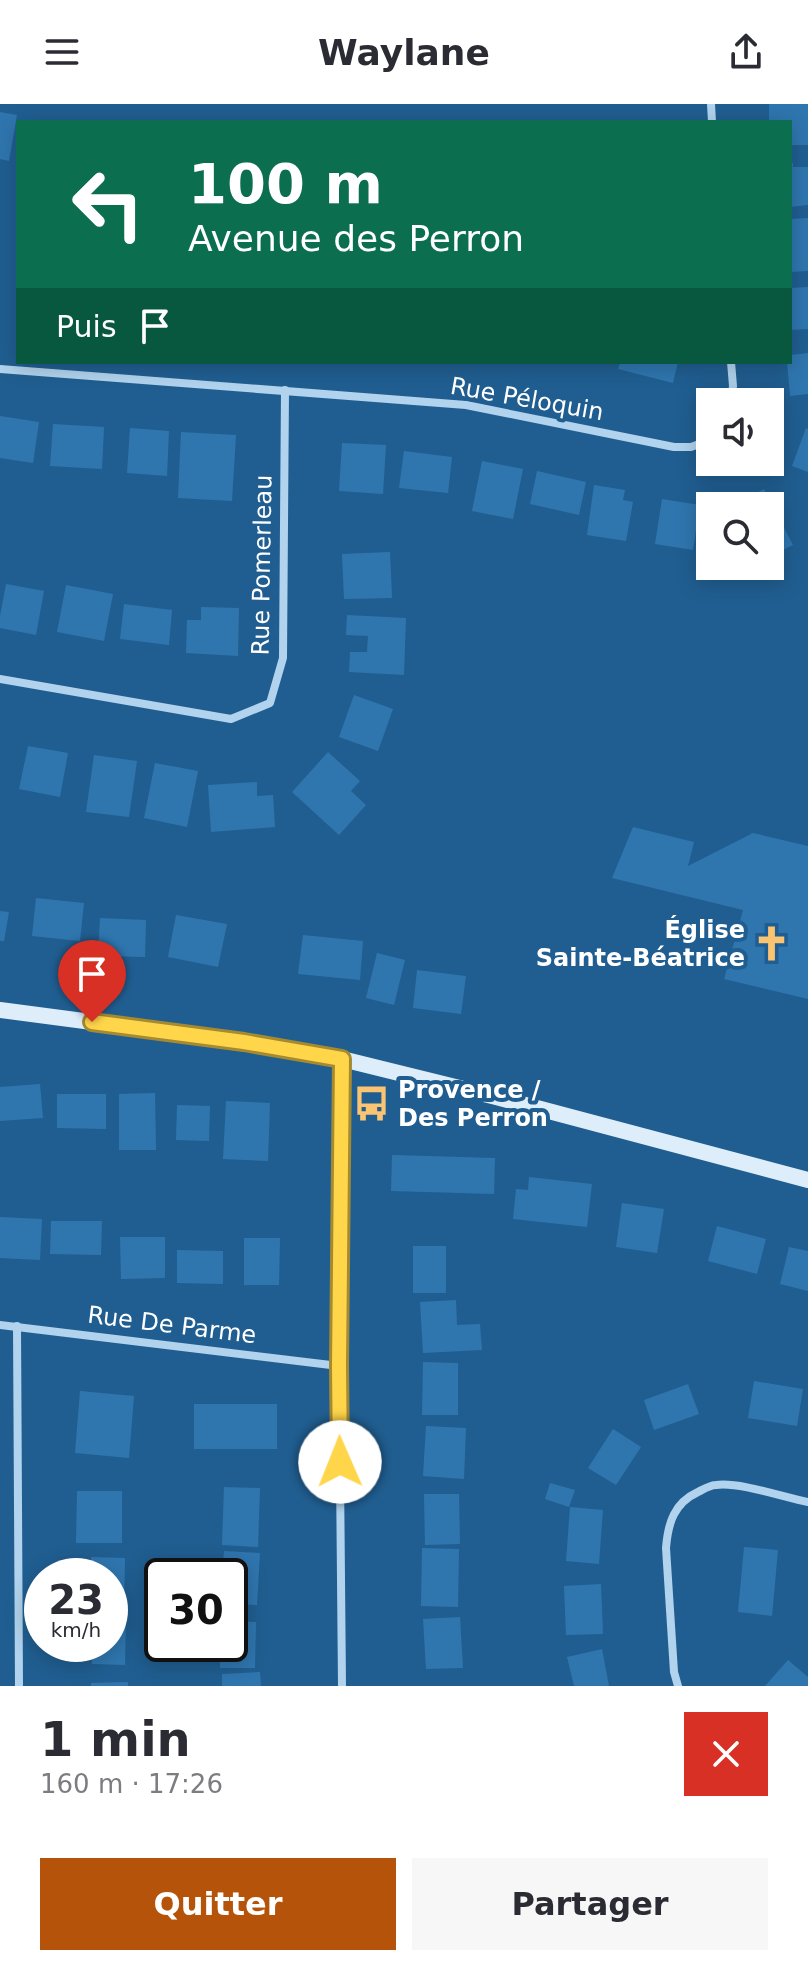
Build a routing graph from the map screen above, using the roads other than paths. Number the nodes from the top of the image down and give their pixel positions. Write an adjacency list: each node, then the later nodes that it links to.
1 (731, 364): 3 (street)
2 (0, 369): 4 (street, Rue Péloquin)
3 (733, 388)
4 (285, 390): 5 (street, Rue Péloquin); 6 (street, Rue Pomerleau)
5 (696, 445)
6 (0, 679)
7 (0, 1010): 8 (street)
8 (342, 1059): 9 (street); 12 (street)
9 (808, 1180)
10 (0, 1325): 11 (street, Rue De Parme)
11 (17, 1326): 12 (street, Rue De Parme); 14 (street)
12 (339, 1366): 15 (street)
13 (808, 1502): 16 (street)
14 (19, 1686)
15 (342, 1686)
16 (678, 1686)

